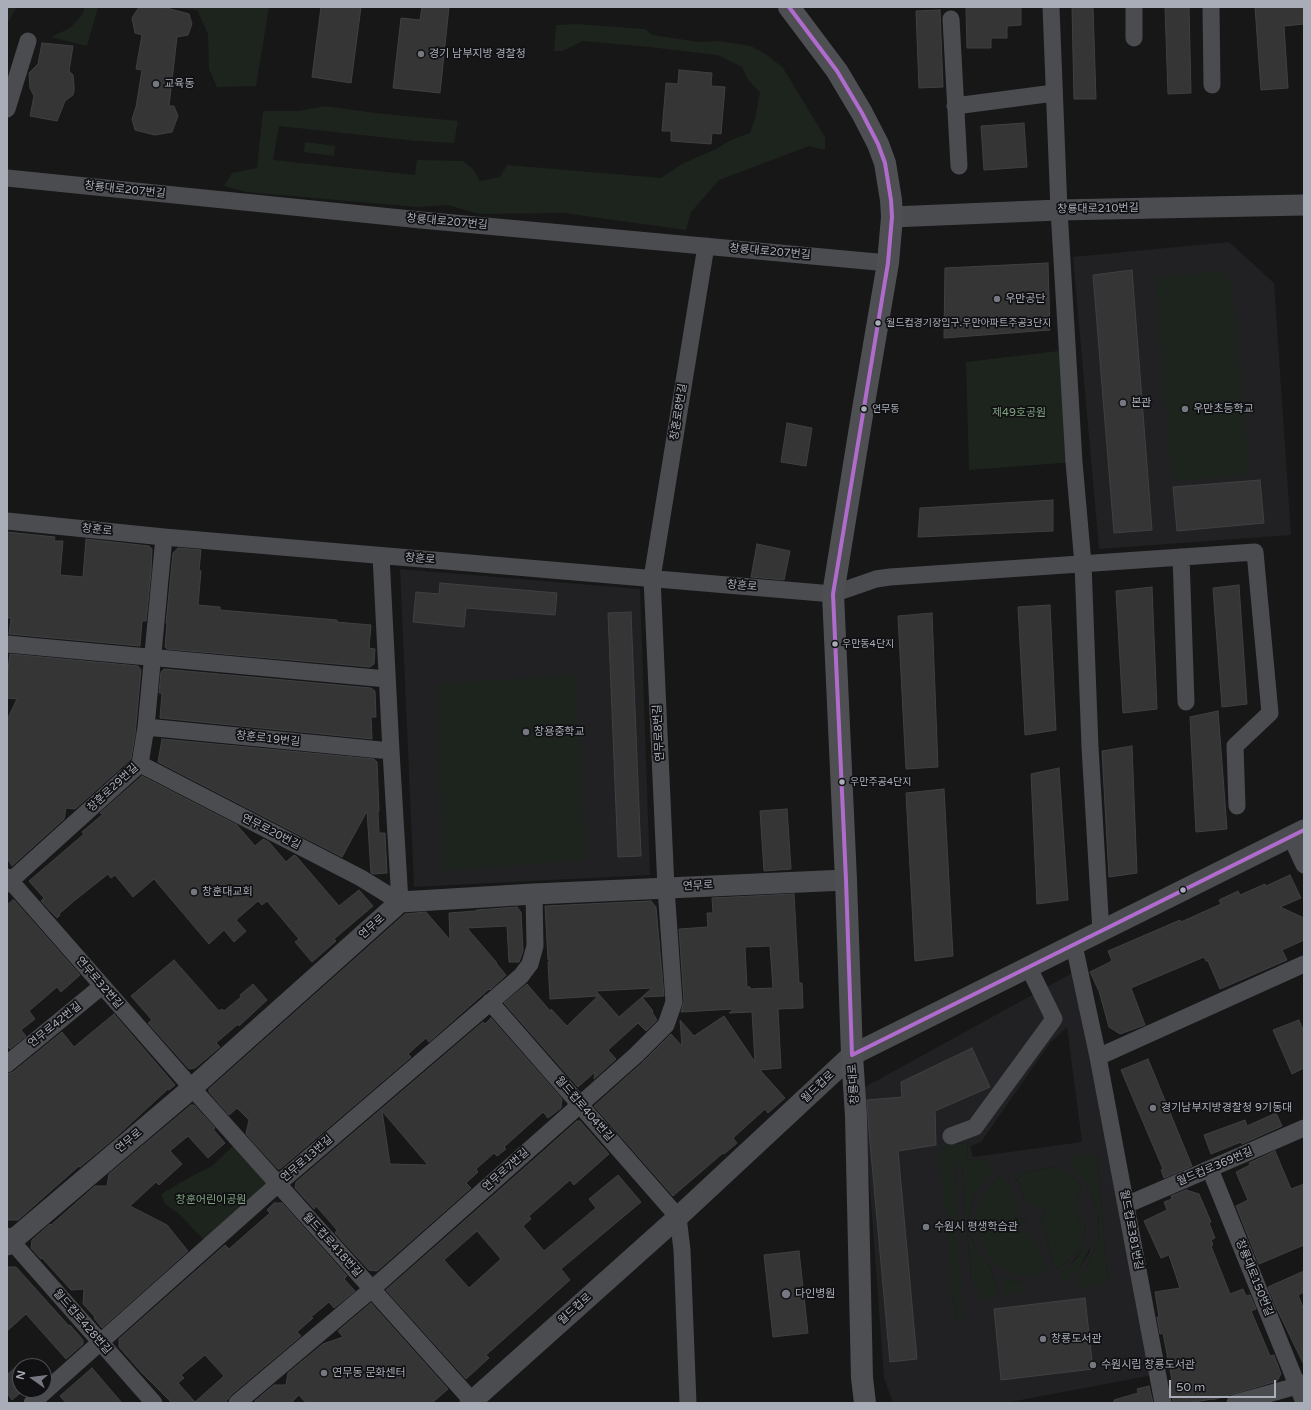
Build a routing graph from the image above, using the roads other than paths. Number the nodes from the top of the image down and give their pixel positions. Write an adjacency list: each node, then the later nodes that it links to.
1 (790, 7): 16 (main road, 창룡대로)
2 (1051, 7): 9 (street)
3 (1134, 7): 6 (street)
4 (1211, 7): 8 (street)
5 (951, 19): 10 (street)
6 (1134, 38)
7 (28, 41): 11 (street)
8 (1212, 85)
9 (1054, 93): 10 (street); 15 (street)
10 (955, 106): 12 (street)
11 (7, 109)
12 (958, 166)
13 (7, 178): 17 (street, 창룡대로207번길)
14 (1304, 205): 15 (street, 창룡대로210번길)
15 (1059, 210): 16 (street, 창룡대로210번길); 23 (street)
16 (892, 217): 18 (main road, 창룡대로)
17 (706, 246): 18 (street, 창룡대로207번길); 24 (street, 창훈로8번길)
18 (888, 263): 25 (main road, 창룡대로)
19 (7, 521): 20 (street, 창훈로)
20 (164, 537): 21 (street, 창훈로); 27 (street, 창훈로29번길)
21 (381, 556): 24 (street, 창훈로); 28 (street)
22 (1182, 557): 23 (street); 29 (street); 33 (street)
23 (1083, 564): 25 (street); 41 (street)
24 (652, 578): 25 (street, 창훈로); 38 (street, 연무로8번길)
25 (832, 594): 36 (main road, 창룡대로)
26 (7, 644): 27 (street)
27 (153, 657): 28 (street); 30 (street, 창훈로29번길)
28 (387, 679): 31 (street)
29 (1186, 702)
30 (146, 727): 31 (street, 창훈로19번길); 32 (street, 창훈로29번길)
31 (390, 751): 40 (street)
32 (140, 764): 37 (street, 창훈로29번길); 40 (street, 연무로20번길)
33 (1237, 806)
34 (1298, 834): 35 (street); 41 (street, 월드컵로)
35 (1304, 865)
36 (846, 880): 38 (street, 연무로); 47 (main road, 창룡대로)
37 (8, 881): 45 (street, 연무로32번길)
38 (666, 888): 39 (street, 연무로); 51 (street, 연무로7번길)
39 (534, 894): 40 (street, 연무로); 46 (street, 연무로13번길)
40 (400, 902): 50 (street, 연무로)
41 (1101, 932): 42 (street, 월드컵로)
42 (1074, 945): 44 (street, 월드컵로); 48 (street, 월드컵로381번길)
43 (1304, 964): 48 (street)
44 (1029, 968): 47 (street, 월드컵로); 53 (street)
45 (102, 986): 49 (street, 연무로42번길); 50 (street, 연무로32번길)
46 (490, 1002): 51 (street, 월드컵로404번길); 55 (street, 연무로13번길)
47 (852, 1055): 57 (street, 월드컵로); 68 (main road, 창룡대로)
48 (1098, 1057): 56 (street, 월드컵로381번길)
49 (7, 1064)
50 (192, 1088): 55 (street, 월드컵로418번길); 58 (street, 연무로)
51 (580, 1105): 57 (street, 월드컵로404번길); 59 (street, 연무로7번길)
52 (1304, 1128): 54 (street, 월드컵로369번길)
53 (951, 1136)
54 (1210, 1169): 56 (street, 월드컵로369번길); 61 (street, 창룡대로150번길)
55 (278, 1184): 59 (street, 월드컵로418번길); 60 (street, 연무로13번길)
56 (1126, 1205): 69 (street, 월드컵로381번길)
57 (678, 1217): 62 (street, 월드컵로); 67 (street)
58 (8, 1241): 60 (street, 월드컵로428번길)
59 (372, 1289): 62 (street, 월드컵로418번길); 66 (street, 연무로7번길)
60 (100, 1343): 64 (street, 연무로13번길); 65 (street, 월드컵로428번길)
61 (1301, 1384): 63 (street, 창룡대로150번길); 70 (street)
62 (472, 1402)
63 (1304, 1402)
64 (32, 1403)
65 (154, 1403)
66 (237, 1403)
67 (688, 1403)
68 (865, 1403)
69 (1164, 1403)
70 (1235, 1403)

